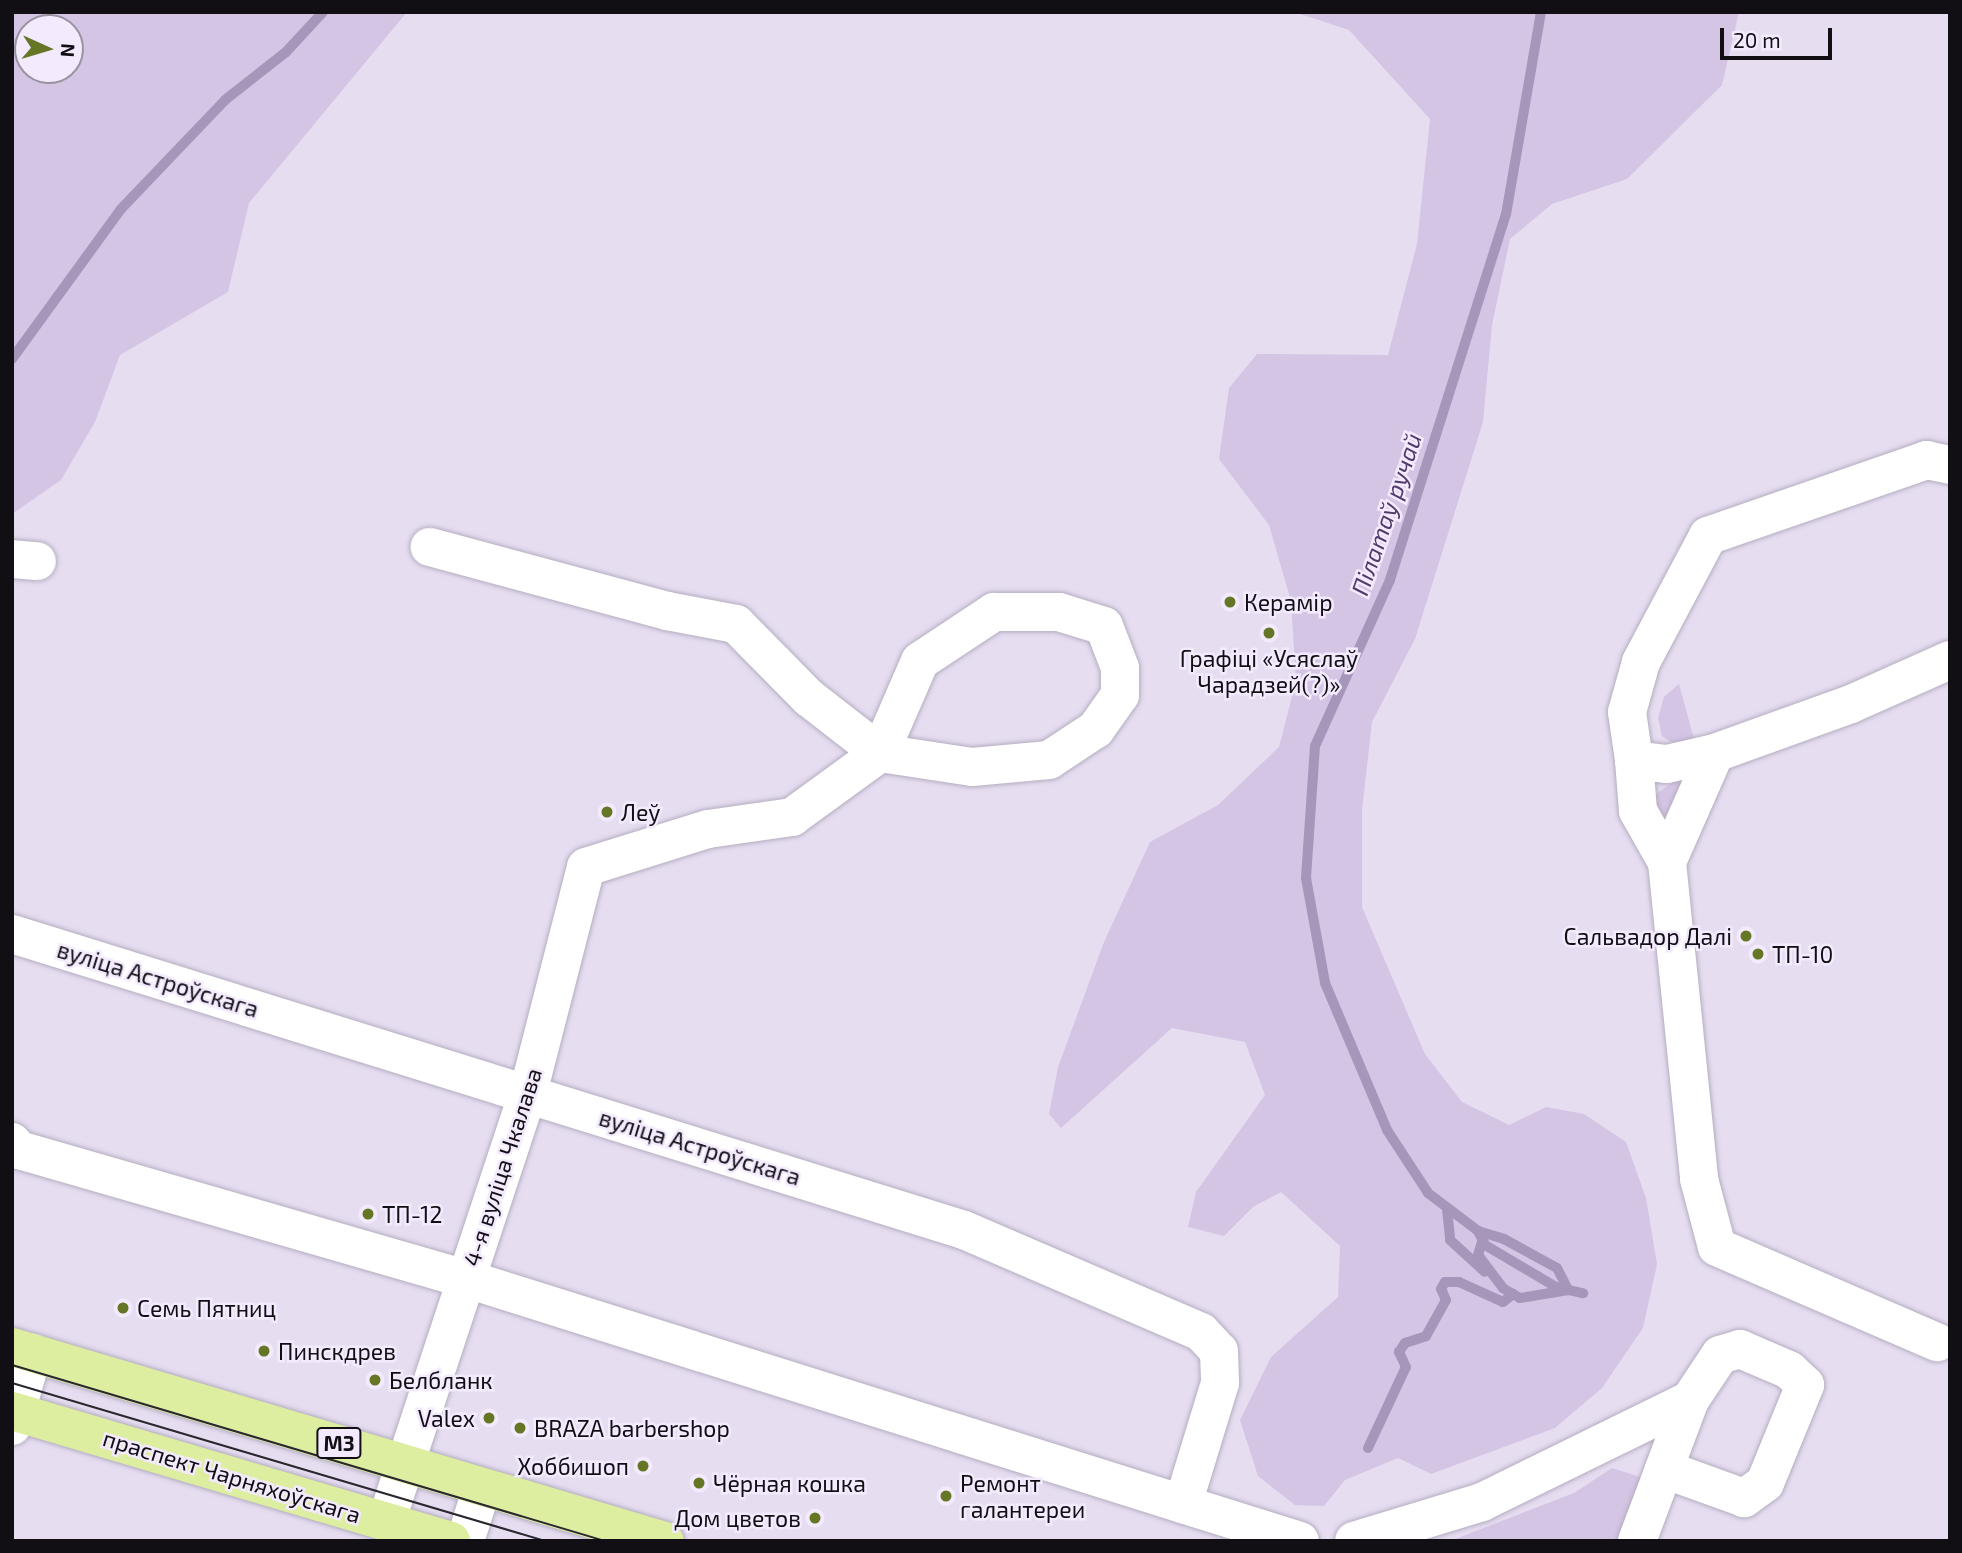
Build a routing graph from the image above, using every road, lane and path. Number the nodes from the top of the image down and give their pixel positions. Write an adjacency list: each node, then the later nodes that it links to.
1 (1950, 465): 6 (street)
2 (429, 547): 4 (street)
3 (1950, 660): 5 (street)
4 (880, 753): 4 (street); 9 (street, 4-я вуліца Чкалава)
5 (1715, 753): 6 (street); 7 (street)
6 (1634, 760): 7 (street)
7 (1667, 862): 12 (street)
8 (12, 934): 9 (street, вуліца Астроўскага)
9 (528, 1093): 11 (street, 4-я вуліца Чкалава); 19 (street, вуліца Астроўскага)
10 (14, 1153): 11 (street)
11 (467, 1279): 16 (street, 4-я вуліца Чкалава); 19 (street)
12 (1937, 1342)
13 (23, 1350): 15 (street); 16 (main road, М3)
14 (1690, 1400): 17 (street); 17 (street); 25 (street)
15 (14, 1416): 20 (main road, праспект Чарняхоўскага)
16 (405, 1463): 18 (main road, М3); 20 (street, 4-я вуліца Чкалава)
17 (1664, 1469): 26 (street)
18 (482, 1488): 22 (street); 23 (main road, М3)
19 (1183, 1504): 24 (street)
20 (386, 1522): 21 (main road, праспект Чарняхоўскага)
21 (451, 1541)
22 (465, 1541)
23 (665, 1541)
24 (1300, 1541)
25 (1354, 1541)
26 (1637, 1541)

